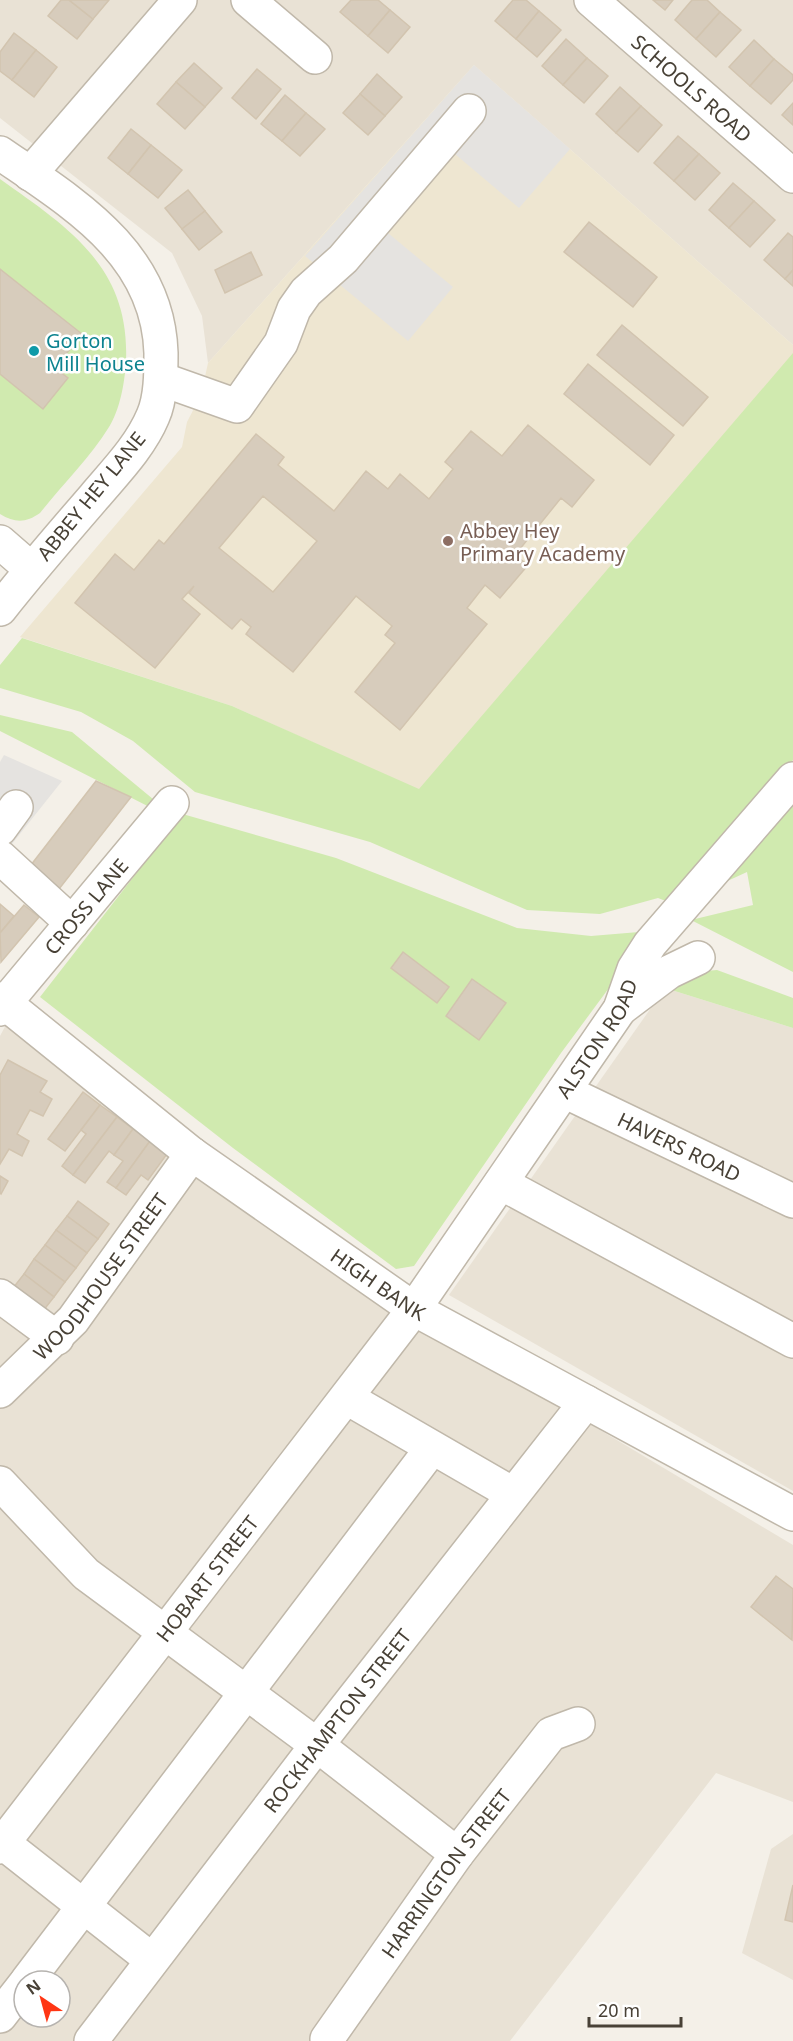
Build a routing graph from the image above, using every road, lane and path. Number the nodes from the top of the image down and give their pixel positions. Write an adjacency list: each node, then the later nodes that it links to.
1 (180, 0): 7 (street)
2 (248, 0): 4 (street)
3 (591, 0): 8 (street, SCHOOLS ROAD)
4 (315, 57)
5 (469, 111): 9 (street)
6 (0, 153): 7 (street, ABBEY HEY LANE)
7 (30, 174): 9 (street, ABBEY HEY LANE)
8 (793, 177)
9 (161, 379): 11 (street, ABBEY HEY LANE)
10 (0, 542): 11 (street)
11 (32, 569): 12 (street, ABBEY HEY LANE)
12 (0, 609)
13 (793, 779): 19 (street, ALSTON ROAD)
14 (172, 803): 16 (street, CROSS LANE)
15 (0, 857): 16 (street)
16 (72, 924): 18 (street, CROSS LANE)
17 (698, 958): 19 (street)
18 (1, 1004): 21 (street, HIGH BANK)
19 (620, 1009): 20 (street, ALSTON ROAD)
20 (564, 1091): 22 (street, ALSTON ROAD); 23 (street, HAVERS ROAD)
21 (192, 1154): 25 (street, HIGH BANK); 26 (street, WOODHOUSE STREET)
22 (501, 1183): 25 (street, ALSTON ROAD); 27 (street)
23 (793, 1201)
24 (0, 1296): 26 (street)
25 (414, 1309): 29 (street, HOBART STREET); 30 (street, HIGH BANK)
26 (57, 1338): 28 (street, WOODHOUSE STREET)
27 (793, 1341)
28 (0, 1391)
29 (347, 1398): 31 (street); 35 (street, HOBART STREET)
30 (585, 1402): 33 (street, ROCKHAMPTON STREET); 34 (street, HIGH BANK)
31 (432, 1448): 33 (street); 36 (street)
32 (0, 1482): 35 (street)
33 (513, 1494): 38 (street, ROCKHAMPTON STREET)
34 (793, 1514)
35 (167, 1632): 36 (street); 39 (street, HOBART STREET)
36 (247, 1692): 38 (street); 41 (street)
37 (578, 1724): 40 (street, HARRINGTON STREET)
38 (316, 1745): 40 (street); 42 (street, ROCKHAMPTON STREET)
39 (2, 1845): 41 (street)
40 (457, 1854): 46 (street, HARRINGTON STREET)
41 (84, 1906): 42 (street); 43 (street)
42 (152, 1960): 47 (street, ROCKHAMPTON STREET)
43 (36, 1969)
44 (12, 2000): 45 (street)
45 (0, 2016)
46 (327, 2038)
47 (91, 2041)

